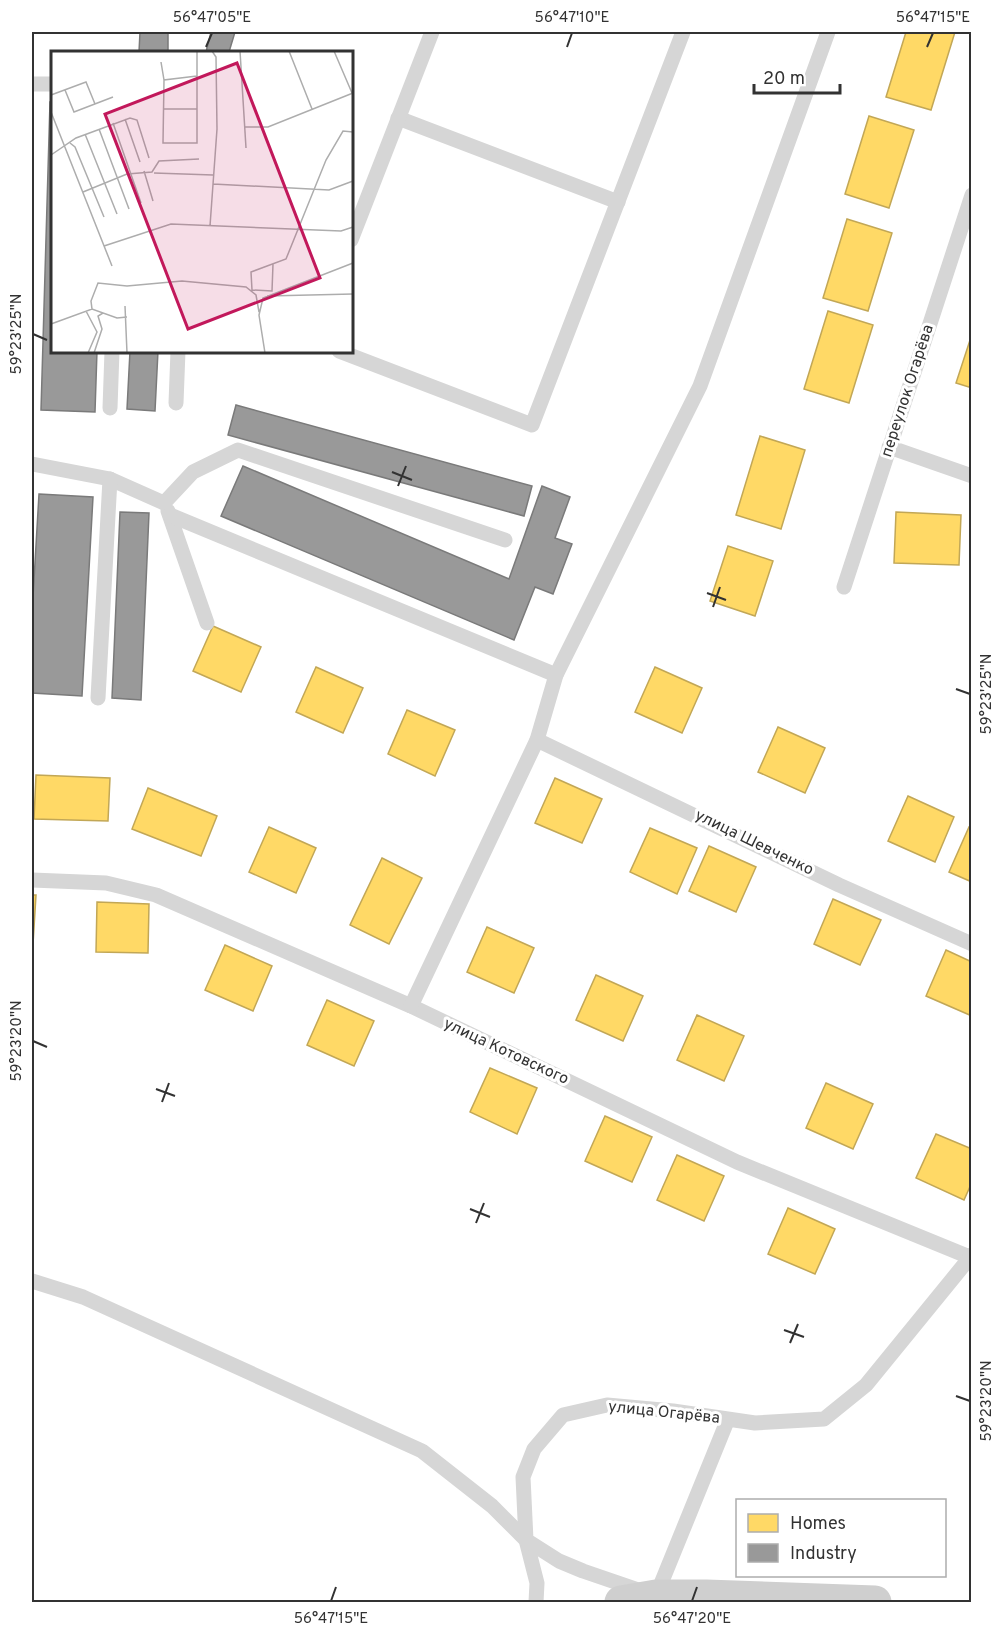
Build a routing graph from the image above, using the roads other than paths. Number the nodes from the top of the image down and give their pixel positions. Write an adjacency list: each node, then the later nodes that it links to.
1 (432, 32): 6 (lane)
2 (683, 32): 8 (lane)
3 (828, 32): 23 (lane)
4 (32, 84): 5 (lane)
5 (51, 84)
6 (398, 118): 8 (lane); 9 (lane)
7 (972, 195): 15 (lane, переулок Огарёва)
8 (618, 202): 12 (lane)
9 (352, 237)
10 (111, 352): 14 (lane)
11 (178, 352): 13 (lane)
12 (342, 352)
13 (176, 402)
14 (110, 408)
15 (889, 447): 17 (lane); 21 (lane, переулок Огарёва)
16 (32, 464): 18 (lane)
17 (972, 476)
18 (110, 479): 19 (lane); 24 (lane)
19 (167, 509): 20 (lane); 22 (lane); 23 (lane)
20 (505, 540)
21 (844, 587)
22 (207, 623)
23 (556, 675): 25 (lane)
24 (98, 698)
25 (537, 740): 27 (lane, улица Шевченко); 28 (lane)
26 (32, 880): 28 (lane, улица Котовского)
27 (972, 944)
28 (411, 1006): 29 (lane, улица Котовского)
29 (971, 1257): 31 (lane, улица Огарёва)
30 (32, 1281): 32 (lane)
31 (728, 1419): 32 (lane, улица Огарёва); 33 (lane)
32 (526, 1540): 33 (lane); 34 (lane, улица Огарёва)
33 (656, 1596): 35 (main road); 36 (main road)
34 (536, 1602)
35 (621, 1602)
36 (875, 1602)

